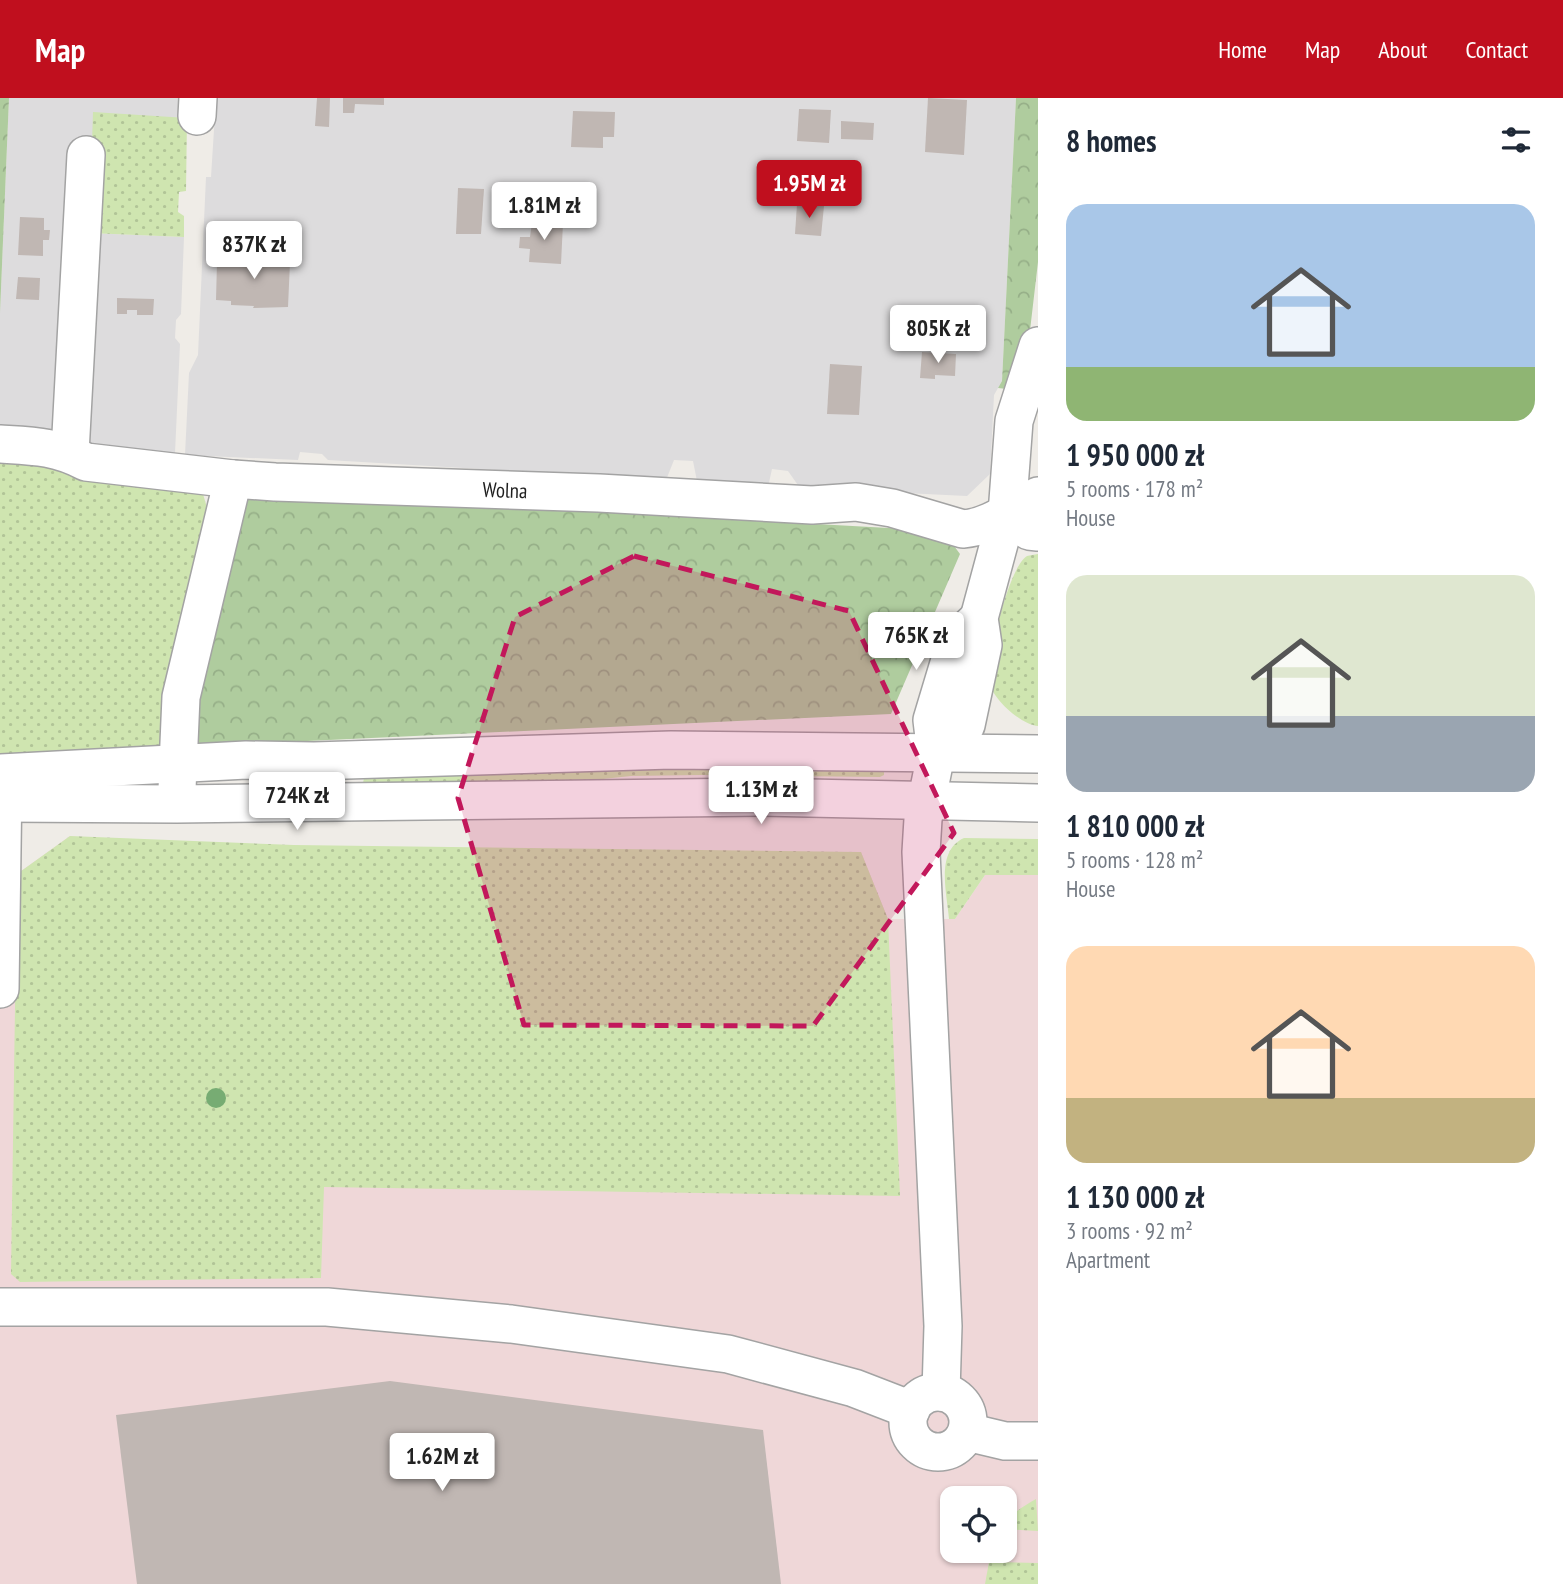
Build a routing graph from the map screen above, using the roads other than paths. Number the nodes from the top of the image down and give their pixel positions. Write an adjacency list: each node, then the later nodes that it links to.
1 (86, 155): 4 (street)
2 (1038, 346): 6 (street)
3 (0, 444): 4 (street, Wolna)
4 (70, 453): 5 (street, Wolna)
5 (233, 479): 6 (street, Wolna); 10 (street)
6 (1023, 505): 7 (street); 8 (street)
7 (1038, 532)
8 (936, 754): 9 (street); 10 (street); 12 (street)
9 (1038, 754)
10 (177, 765): 11 (street); 14 (street)
11 (1, 788): 14 (street); 15 (street)
12 (928, 801): 13 (street); 14 (street); 17 (street)
13 (1038, 803)
14 (177, 804)
15 (0, 989)
16 (0, 1307): 17 (street)
17 (926, 1401): 18 (street); 18 (street)
18 (967, 1432): 19 (street)
19 (1038, 1440)

